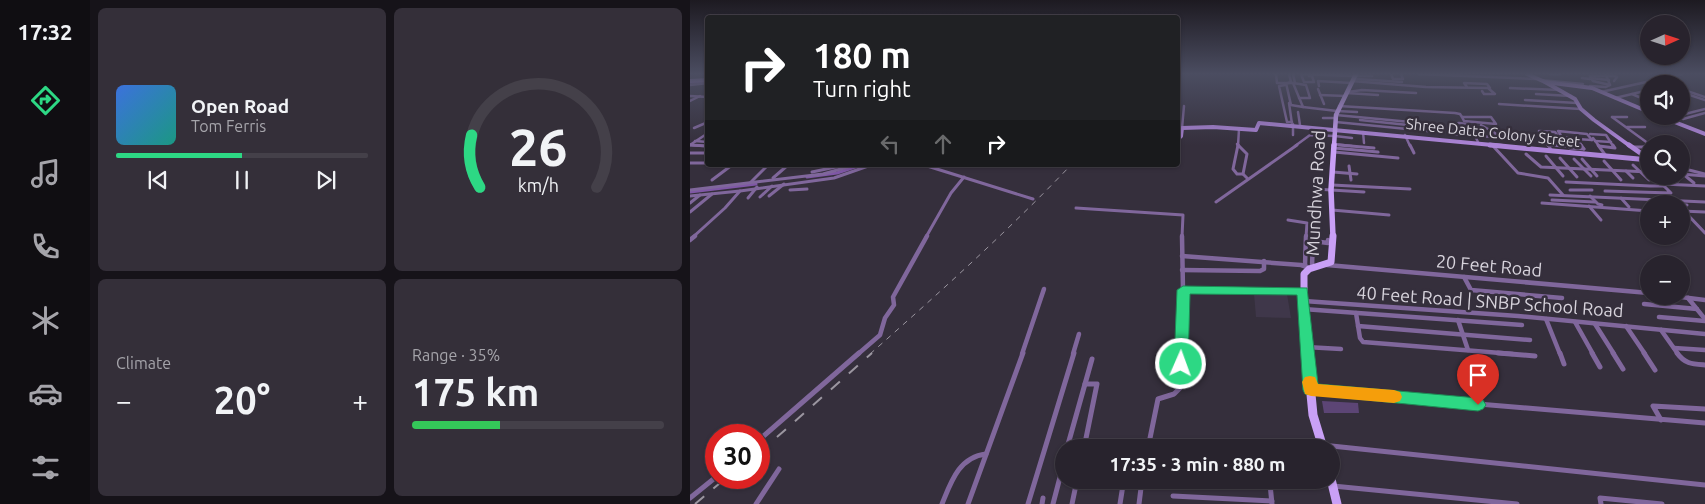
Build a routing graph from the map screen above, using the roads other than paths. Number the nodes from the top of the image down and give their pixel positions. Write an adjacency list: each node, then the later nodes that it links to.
1 (1282, 98): 34 (street)
2 (1288, 98): 34 (street)
3 (1289, 98): 16 (street)
4 (1299, 98): 5 (street); 16 (street)
5 (1310, 98)
6 (1321, 98): 13 (street)
7 (1346, 98): 31 (main road, Mundhwa Road)
8 (1573, 98): 12 (street)
9 (1615, 98): 19 (street)
10 (1525, 100): 12 (street)
11 (1546, 100): 12 (street)
12 (1577, 102): 20 (street)
13 (1324, 104)
14 (1499, 104): 20 (street)
15 (1184, 106): 40 (street)
16 (1303, 107): 31 (street)
17 (1430, 107): 18 (street)
18 (1407, 108): 26 (street); 31 (street)
19 (1640, 108)
20 (1582, 109): 73 (street)
21 (1705, 109): 24 (street)
22 (1298, 112): 35 (street)
23 (1357, 112): 31 (street)
24 (1690, 113)
25 (1704, 115): 29 (street); 30 (street)
26 (1462, 117): 26 (street)
27 (1627, 117): 37 (street)
28 (1323, 118): 31 (street)
29 (1690, 118)
30 (1690, 119)
31 (1336, 120): 32 (street); 32 (street); 35 (street, Shree Datta Colony Street); 42 (street, Shree Datta Colony Street); 56 (street); 76 (main road, Mundhwa Road); 125 (street)
32 (1360, 121): 32 (street)
33 (705, 123): 39 (street)
34 (1292, 124): 35 (street, Shree Datta Colony Street); 41 (street, Shree Datta Colony Street); 45 (street)
35 (1300, 125)
36 (1683, 125): 43 (street)
37 (1626, 127): 38 (street); 54 (street)
38 (1645, 127)
39 (694, 128)
40 (1182, 128): 41 (street); 50 (street)
41 (1239, 129): 66 (street)
42 (1363, 132): 46 (street, Shree Datta Colony Street); 65 (street)
43 (1703, 132)
44 (705, 135): 55 (street)
45 (1293, 135)
46 (1405, 135): 67 (street, Shree Datta Colony Street); 82 (street)
47 (1469, 135): 51 (street); 52 (street); 52 (street)
48 (1541, 135): 49 (street); 49 (street); 61 (street)
49 (1551, 135): 63 (street)
50 (1180, 136)
51 (1475, 136): 52 (street); 67 (street)
52 (1484, 137)
53 (1562, 137): 57 (street); 57 (street); 77 (street)
54 (1640, 137)
55 (700, 138): 58 (street); 60 (street)
56 (1352, 138)
57 (1577, 138): 77 (street)
58 (705, 139)
59 (705, 140): 60 (street)
60 (695, 141): 68 (street)
61 (1545, 141): 63 (street); 69 (street)
62 (1595, 141): 64 (street); 64 (street); 72 (street)
63 (1555, 142): 69 (street)
64 (1611, 142): 72 (street)
65 (1364, 143)
66 (1237, 144): 115 (street); 115 (street)
67 (1479, 144): 71 (street, Shree Datta Colony Street)
68 (690, 145): 70 (street)
69 (1548, 145): 78 (street)
70 (705, 146)
71 (1493, 146): 78 (street, Shree Datta Colony Street); 153 (street)
72 (1599, 146): 91 (street)
73 (1633, 147): 74 (street); 83 (street)
74 (1640, 147)
75 (1374, 148): 76 (street)
76 (1334, 149): 81 (street); 87 (street); 111 (main road, Mundhwa Road)
77 (1584, 149): 85 (street)
78 (1552, 152): 85 (street, Shree Datta Colony Street)
79 (690, 153): 80 (street)
80 (705, 153)
81 (1378, 153)
82 (1414, 153)
83 (1640, 153)
84 (1526, 154): 104 (street)
85 (1588, 154): 91 (street, Shree Datta Colony Street)
86 (1546, 156): 104 (street)
87 (1398, 158)
88 (1560, 158): 105 (street)
89 (1574, 158): 106 (street)
90 (1582, 159): 107 (street)
91 (1605, 159): 92 (street, Shree Datta Colony Street); 108 (street)
92 (1640, 160)
93 (690, 163): 94 (street)
94 (705, 163)
95 (1633, 165): 113 (street)
96 (1349, 166): 114 (street)
97 (729, 167): 127 (street)
98 (766, 167): 131 (street)
99 (786, 167): 124 (street)
100 (836, 167): 110 (street)
101 (850, 167): 131 (street)
102 (864, 167): 135 (street)
103 (931, 167): 122 (street)
104 (1557, 168): 105 (street); 119 (street)
105 (1570, 168): 106 (street); 123 (street)
106 (1584, 169): 107 (street); 120 (street)
107 (1591, 170): 108 (street); 121 (street)
108 (1613, 171): 112 (street); 129 (street)
109 (1690, 171): 118 (street)
110 (812, 172)
111 (1332, 172): 114 (street); 140 (main road, Mundhwa Road)
112 (1626, 172): 113 (street); 126 (street)
113 (1640, 172)
114 (1350, 173): 116 (street); 128 (street)
115 (1243, 174): 125 (street)
116 (1356, 174)
117 (1690, 174): 118 (street)
118 (1705, 175)
119 (1563, 176)
120 (1591, 176)
121 (1597, 176)
122 (964, 177): 160 (street); 238 (street)
123 (1577, 177)
124 (773, 178)
125 (1247, 178): 165 (street)
126 (1633, 178)
127 (712, 180)
128 (1351, 180)
129 (1621, 180)
130 (1690, 180): 134 (street)
131 (751, 182): 143 (street)
132 (1568, 182): 133 (street); 146 (street)
133 (1582, 183): 137 (street); 146 (street)
134 (1694, 183)
135 (784, 184): 136 (street); 156 (street)
136 (772, 186): 139 (street); 155 (street)
137 (1664, 186): 138 (street); 148 (street)
138 (1705, 186)
139 (757, 188): 147 (street); 158 (street)
140 (1331, 188): 142 (street); 149 (street); 175 (main road, Mundhwa Road); 186 (street)
141 (807, 189): 144 (street)
142 (1410, 189)
143 (690, 190)
144 (790, 190)
145 (1570, 190): 146 (street)
146 (1576, 190)
147 (740, 191): 150 (street); 184 (street)
148 (1605, 191)
149 (1364, 192)
150 (712, 194): 151 (street); 164 (street)
151 (700, 195): 154 (street); 168 (street)
152 (1550, 195): 153 (street)
153 (1562, 195): 157 (street)
154 (690, 196)
155 (760, 196)
156 (769, 196)
157 (1590, 196): 159 (street); 166 (street)
158 (748, 198)
159 (1620, 198): 161 (street); 171 (street)
160 (1033, 199)
161 (1640, 199)
162 (1552, 200): 166 (street)
163 (1690, 201): 167 (street)
164 (702, 202): 168 (street); 176 (street)
165 (1216, 202)
166 (1595, 202): 171 (street)
167 (1705, 202)
168 (691, 203)
169 (1542, 203): 170 (street)
170 (1589, 206): 174 (street); 182 (street)
171 (1629, 207): 173 (street)
172 (1076, 208): 187 (street)
173 (1640, 209)
174 (1640, 209)
175 (1332, 210): 179 (street); 189 (main road, Mundhwa Road)
176 (690, 212)
177 (1690, 212): 178 (street)
178 (1705, 213)
179 (1389, 215)
180 (1690, 219): 183 (street)
181 (1288, 220): 190 (street)
182 (1601, 220)
183 (1705, 233)
184 (690, 240)
185 (1328, 240): 186 (street)
186 (1313, 242): 190 (street)
187 (1182, 256): 188 (street); 191 (street)
188 (1264, 262): 190 (street); 191 (street)
189 (1327, 266): 190 (main road, Mundhwa Road); 192 (street, 20 Feet Road)
190 (1309, 267): 195 (main road, Mundhwa Road)
191 (1182, 270): 194 (street)
192 (1464, 277): 196 (street, 20 Feet Road); 197 (street)
193 (1044, 288): 244 (street)
194 (1183, 290): 195 (street); 241 (street)
195 (1302, 291): 201 (main road, Mundhwa Road)
196 (1640, 292)
197 (1562, 298)
198 (1690, 298): 200 (street)
199 (1690, 300): 204 (street)
200 (1705, 300)
201 (1303, 301): 203 (main road, Mundhwa Road); 208 (street, 40 Feet Road | SNBP School Road)
202 (1655, 305): 204 (street)
203 (1303, 309): 205 (street); 221 (main road, Mundhwa Road)
204 (1697, 309): 206 (street)
205 (1356, 313): 209 (street); 214 (street)
206 (1703, 314): 210 (street)
207 (1659, 317): 210 (street)
208 (1546, 319): 211 (street, 40 Feet Road | SNBP School Road); 228 (street)
209 (1458, 320): 213 (street); 219 (street)
210 (1705, 320)
211 (1575, 322): 212 (street, 40 Feet Road | SNBP School Road); 230 (street)
212 (1595, 324): 215 (street, 40 Feet Road | SNBP School Road); 231 (street)
213 (1522, 325)
214 (1358, 326): 219 (street); 224 (street)
215 (1626, 326): 216 (street, 40 Feet Road | SNBP School Road); 232 (street)
216 (1661, 330): 218 (street, 40 Feet Road | SNBP School Road); 222 (street)
217 (1079, 334): 261 (street)
218 (1705, 334)
219 (1463, 335): 220 (street); 224 (street)
220 (1530, 340)
221 (1306, 348): 223 (street); 234 (main road, Mundhwa Road)
222 (1674, 348): 225 (street); 229 (street)
223 (1341, 349)
224 (1468, 350): 226 (street)
225 (1705, 350)
226 (1535, 356)
227 (1092, 359): 233 (street)
228 (1564, 364)
229 (1705, 365)
230 (1600, 366)
231 (1623, 369)
232 (1655, 370)
233 (1085, 384): 239 (street); 240 (street)
234 (1311, 390): 236 (street); 242 (main road, Mundhwa Road)
235 (1705, 409): 236 (street)
236 (1662, 421): 237 (street)
237 (1705, 423)
238 (770, 431)
239 (1070, 439)
240 (1086, 439)
241 (1149, 439)
242 (1321, 439)
243 (1340, 448): 247 (street)
244 (986, 454): 259 (street); 260 (street)
245 (779, 469): 258 (street)
246 (1340, 484): 267 (street)
247 (1705, 485)
248 (705, 486): 256 (street)
249 (1057, 489): 262 (street)
250 (1075, 489): 263 (street)
251 (1122, 489): 264 (street)
252 (1141, 489): 265 (street)
253 (1271, 489): 257 (street)
254 (1333, 489): 266 (main road)
255 (1173, 496): 257 (street)
256 (690, 498)
257 (1272, 502)
258 (756, 504)
259 (942, 504)
260 (968, 504)
261 (1028, 504)
262 (1053, 504)
263 (1072, 504)
264 (1120, 504)
265 (1139, 504)
266 (1337, 504)
267 (1517, 504)
268 (1601, 504): 269 (street)
269 (1662, 504)

